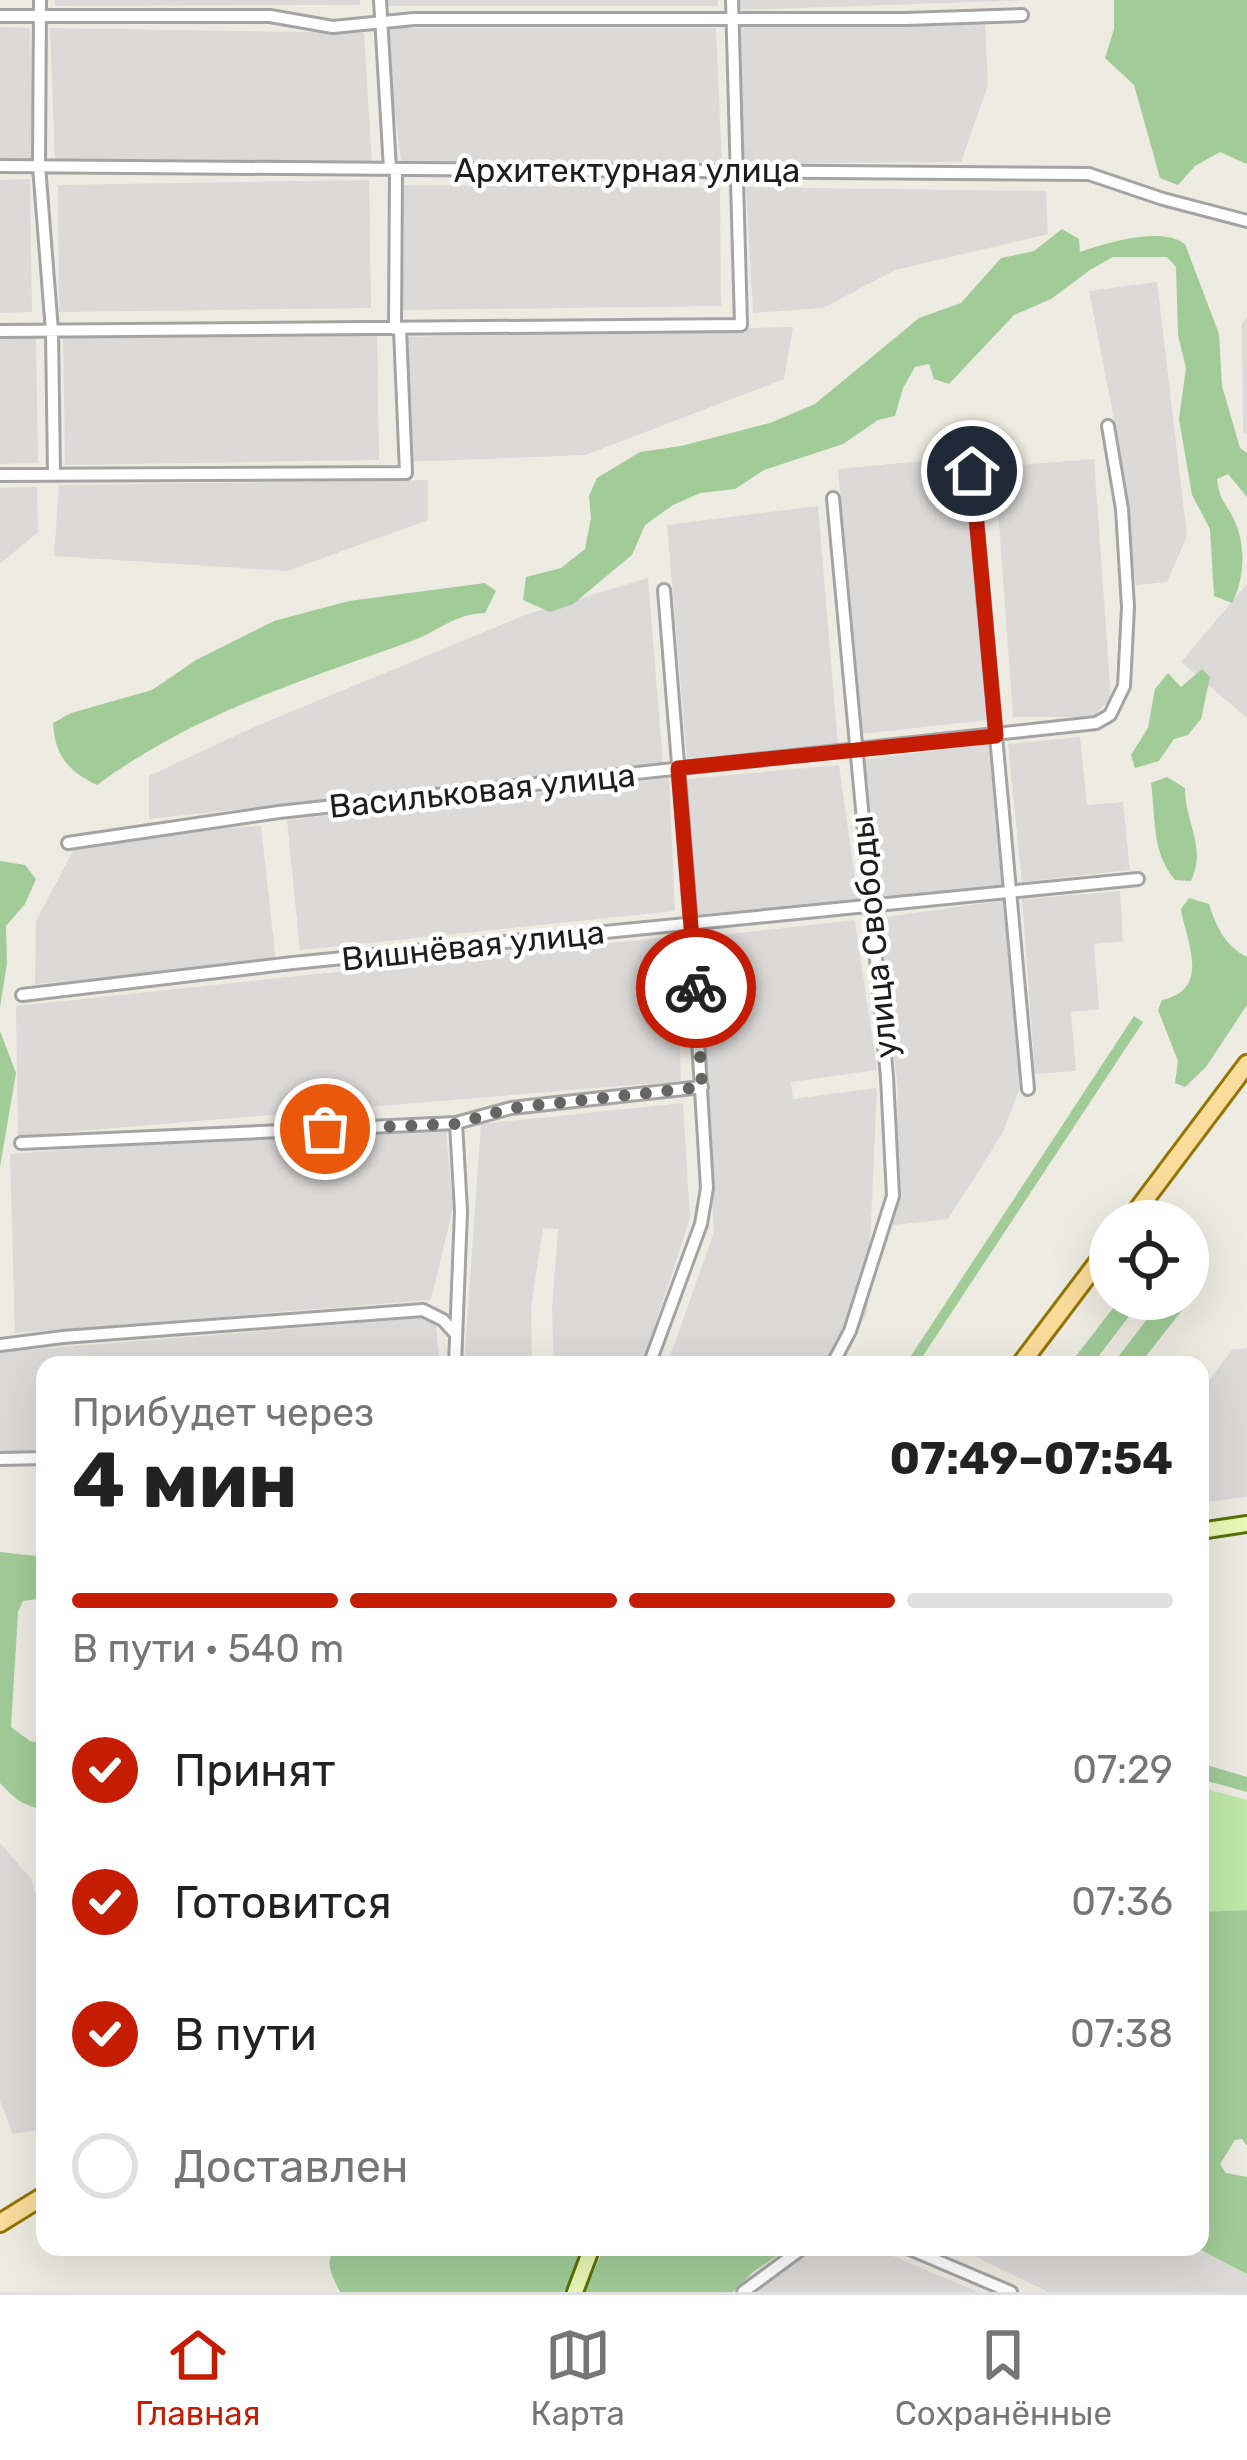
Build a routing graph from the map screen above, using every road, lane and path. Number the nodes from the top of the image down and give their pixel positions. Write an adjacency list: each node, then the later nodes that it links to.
1 (40, 0): 6 (street)
2 (380, 0): 8 (street)
3 (732, 0): 7 (street)
4 (1022, 15): 7 (street)
5 (0, 16): 6 (street)
6 (40, 16): 8 (street); 10 (street)
7 (734, 20): 8 (street); 12 (street)
8 (382, 22): 11 (street)
9 (0, 166): 10 (street, Архитектурная улица)
10 (39, 166): 11 (street, Архитектурная улица); 16 (street)
11 (393, 169): 12 (street, Архитектурная улица); 14 (street)
12 (739, 170): 13 (street, Архитектурная улица); 14 (street)
13 (1247, 220)
14 (398, 329): 16 (street); 19 (street)
15 (0, 331): 16 (street)
16 (52, 331): 19 (street)
17 (1108, 426): 23 (street, Васильковая улица)
18 (981, 451): 23 (street)
19 (54, 474): 20 (street)
20 (0, 475)
21 (833, 498): 24 (street, улица Свободы)
22 (664, 590): 25 (street)
23 (996, 736): 24 (street, Васильковая улица); 28 (street)
24 (855, 752): 25 (street, Васильковая улица); 29 (street, улица Свободы)
25 (678, 768): 26 (street, Васильковая улица); 30 (street)
26 (68, 843)
27 (1138, 879): 28 (street, Вишнёвая улица)
28 (1012, 891): 29 (street, Вишнёвая улица); 34 (street)
29 (870, 907): 30 (street, Вишнёвая улица); 43 (street, улица Свободы)
30 (692, 925): 31 (street, Вишнёвая улица); 33 (street)
31 (22, 995)
32 (1247, 1064): 37 (main road)
33 (702, 1087): 35 (street); 42 (street)
34 (1028, 1089)
35 (455, 1124): 36 (street); 39 (street)
36 (21, 1143)
37 (1145, 1200)
38 (1089, 1274): 44 (main road)
39 (454, 1332): 40 (street); 41 (street)
40 (0, 1345)
41 (455, 1356)
42 (653, 1356)
43 (837, 1356)
44 (1027, 1356)
45 (36, 1458): 46 (street)
46 (0, 1459)
47 (1247, 1524): 48 (street)
48 (1209, 1530)
49 (36, 2201): 50 (main road)
50 (0, 2223)
51 (588, 2256): 54 (street)
52 (791, 2256): 55 (street)
53 (926, 2256): 56 (street)
54 (574, 2292)
55 (743, 2292)
56 (1011, 2292)

